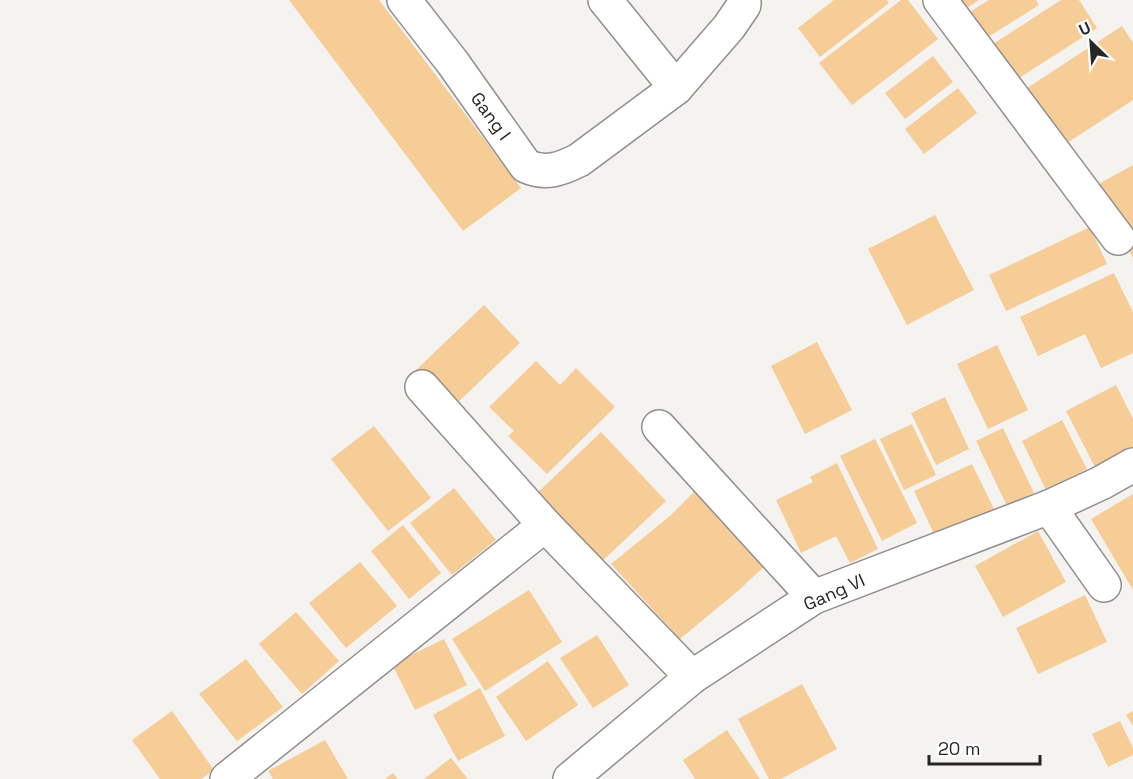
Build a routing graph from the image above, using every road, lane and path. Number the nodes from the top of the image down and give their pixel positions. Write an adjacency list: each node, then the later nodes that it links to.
1 (404, 0): 5 (street, Gang I)
2 (605, 0): 5 (street)
3 (744, 0): 5 (street)
4 (940, 0): 6 (street)
5 (676, 88)
6 (1118, 238)
7 (422, 387): 11 (street)
8 (659, 427): 13 (street)
9 (1133, 465): 10 (street, Gang VI)
10 (1049, 507): 12 (street); 13 (street, Gang VI)
11 (545, 525): 14 (street); 15 (street)
12 (1104, 585)
13 (814, 597): 14 (street, Gang VI)
14 (692, 677): 16 (street, Gang VI)
15 (226, 779)
16 (570, 779)

